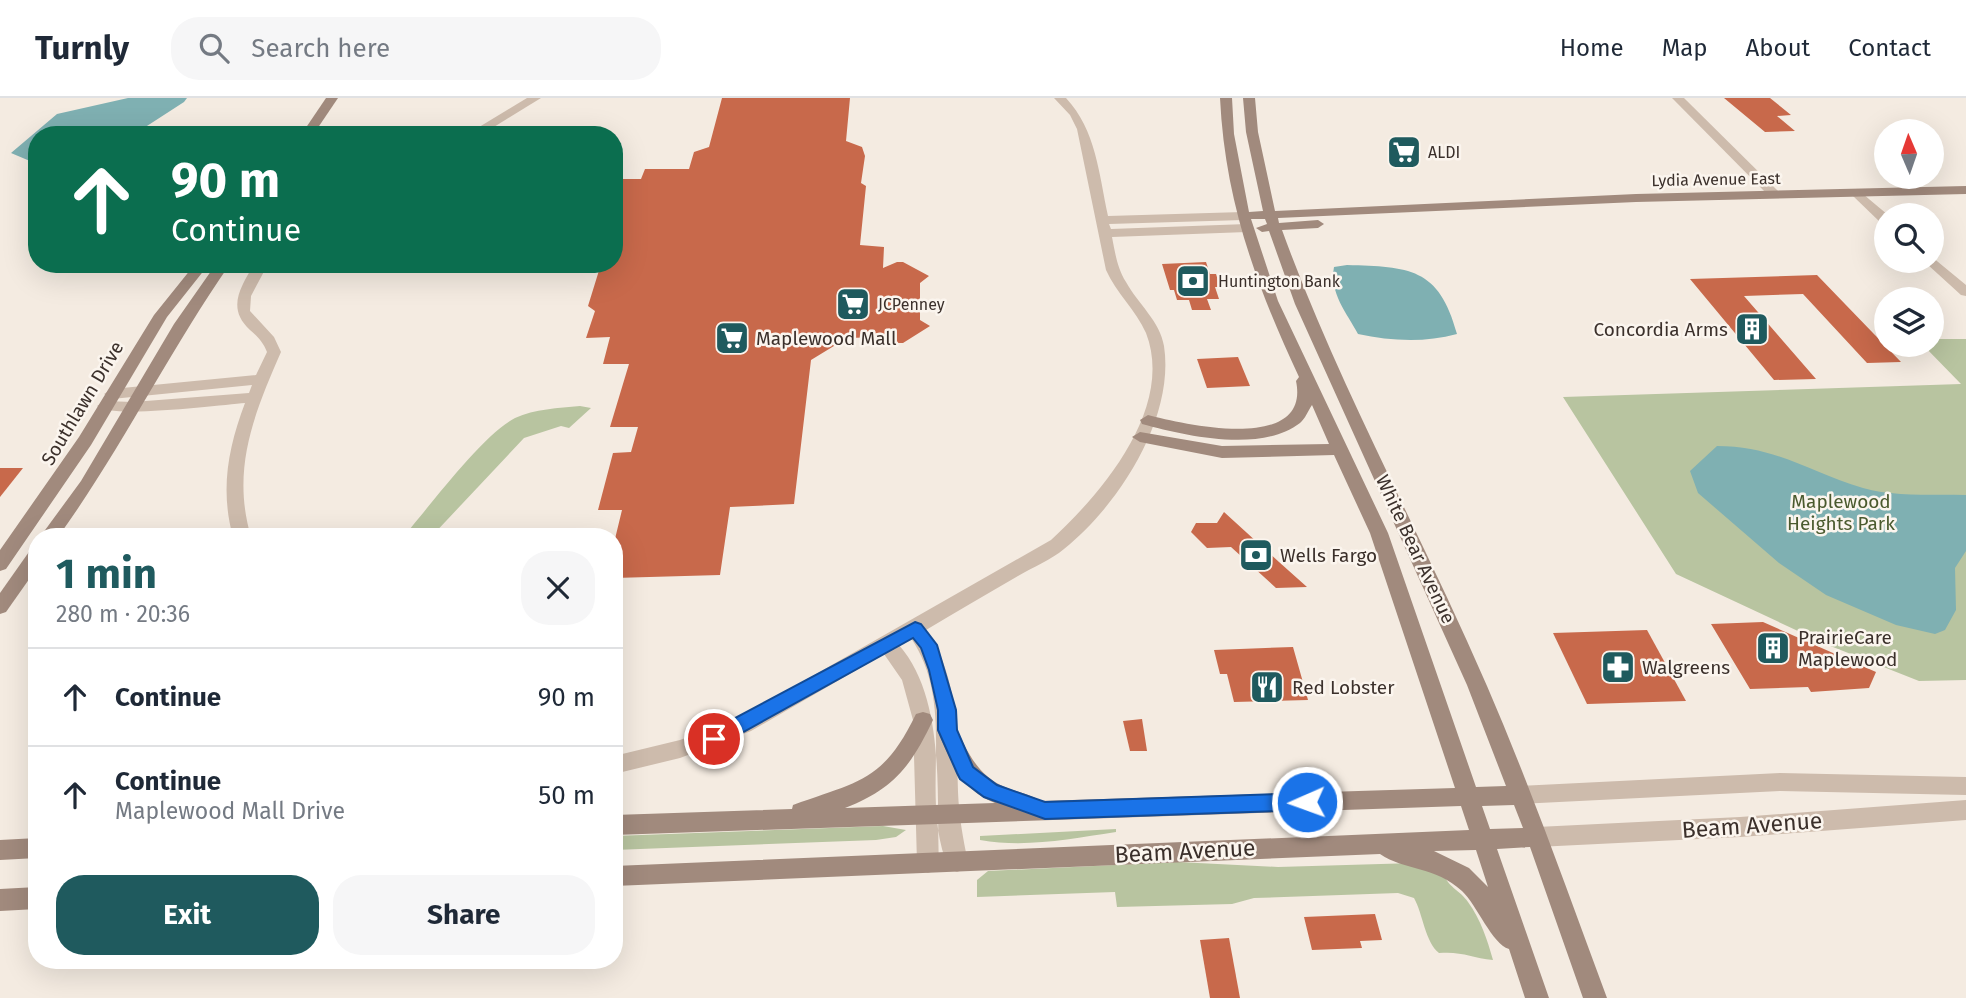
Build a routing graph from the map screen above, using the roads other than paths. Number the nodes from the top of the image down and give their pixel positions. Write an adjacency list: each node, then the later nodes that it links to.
1 (332, 98): 7 (street)
2 (535, 98): 8 (street)
3 (1060, 98): 15 (street)
4 (1226, 98): 14 (street, White Bear Avenue)
5 (1249, 98): 13 (street, White Bear Avenue)
6 (1678, 98): 11 (street)
7 (313, 126)
8 (487, 126)
9 (1966, 190): 10 (street, Lydia Avenue East)
10 (1857, 193): 11 (street, Lydia Avenue East); 12 (street)
11 (1776, 195): 13 (street, Lydia Avenue East)
12 (1874, 209)
13 (1272, 221): 14 (street, Lydia Avenue East); 41 (street, White Bear Avenue)
14 (1245, 222): 15 (street); 21 (street, White Bear Avenue)
15 (1103, 226): 27 (street)
16 (1944, 272): 20 (street)
17 (195, 273): 25 (street, Southlawn Drive)
18 (217, 273): 23 (street)
19 (256, 273): 22 (street)
20 (1966, 292)
21 (1302, 370): 27 (street); 29 (street, White Bear Avenue)
22 (262, 379): 23 (street); 24 (street)
23 (142, 391): 25 (street); 26 (street)
24 (256, 397): 26 (street); 31 (street)
25 (109, 400): 26 (street); 32 (street, Southlawn Drive)
26 (133, 407): 30 (street)
27 (1148, 420): 28 (street)
28 (1140, 437): 29 (street); 35 (street)
29 (1340, 449): 42 (street, White Bear Avenue)
30 (56, 528)
31 (239, 528)
32 (0, 564)
33 (28, 567): 34 (street)
34 (0, 607)
35 (915, 629): 36 (street); 38 (street)
36 (887, 645): 37 (street); 39 (street)
37 (923, 720): 46 (street); 47 (street)
38 (947, 730): 43 (street); 45 (street)
39 (623, 763)
40 (1966, 786): 41 (street, Beam Avenue)
41 (1521, 795): 42 (street, Beam Avenue); 49 (street, White Bear Avenue)
42 (1469, 797): 43 (street, Beam Avenue); 50 (street, White Bear Avenue)
43 (1045, 810): 45 (street, Beam Avenue)
44 (1966, 810): 49 (street, Beam Avenue)
45 (948, 814): 46 (street, Beam Avenue); 54 (street)
46 (925, 815): 47 (street, Beam Avenue); 55 (street)
47 (778, 819): 48 (street, Beam Avenue)
48 (623, 825)
49 (1537, 837): 50 (street, Beam Avenue); 61 (street, White Bear Avenue)
50 (1484, 839): 51 (street, Beam Avenue); 59 (street, White Bear Avenue)
51 (1368, 843): 54 (street, Beam Avenue); 59 (street)
52 (28, 848): 53 (street)
53 (0, 850)
54 (957, 862): 55 (street, Beam Avenue)
55 (928, 863): 56 (street, Beam Avenue)
56 (623, 876)
57 (28, 898): 58 (street)
58 (0, 900)
59 (1528, 972): 60 (street, White Bear Avenue)
60 (1537, 998)
61 (1595, 998)

